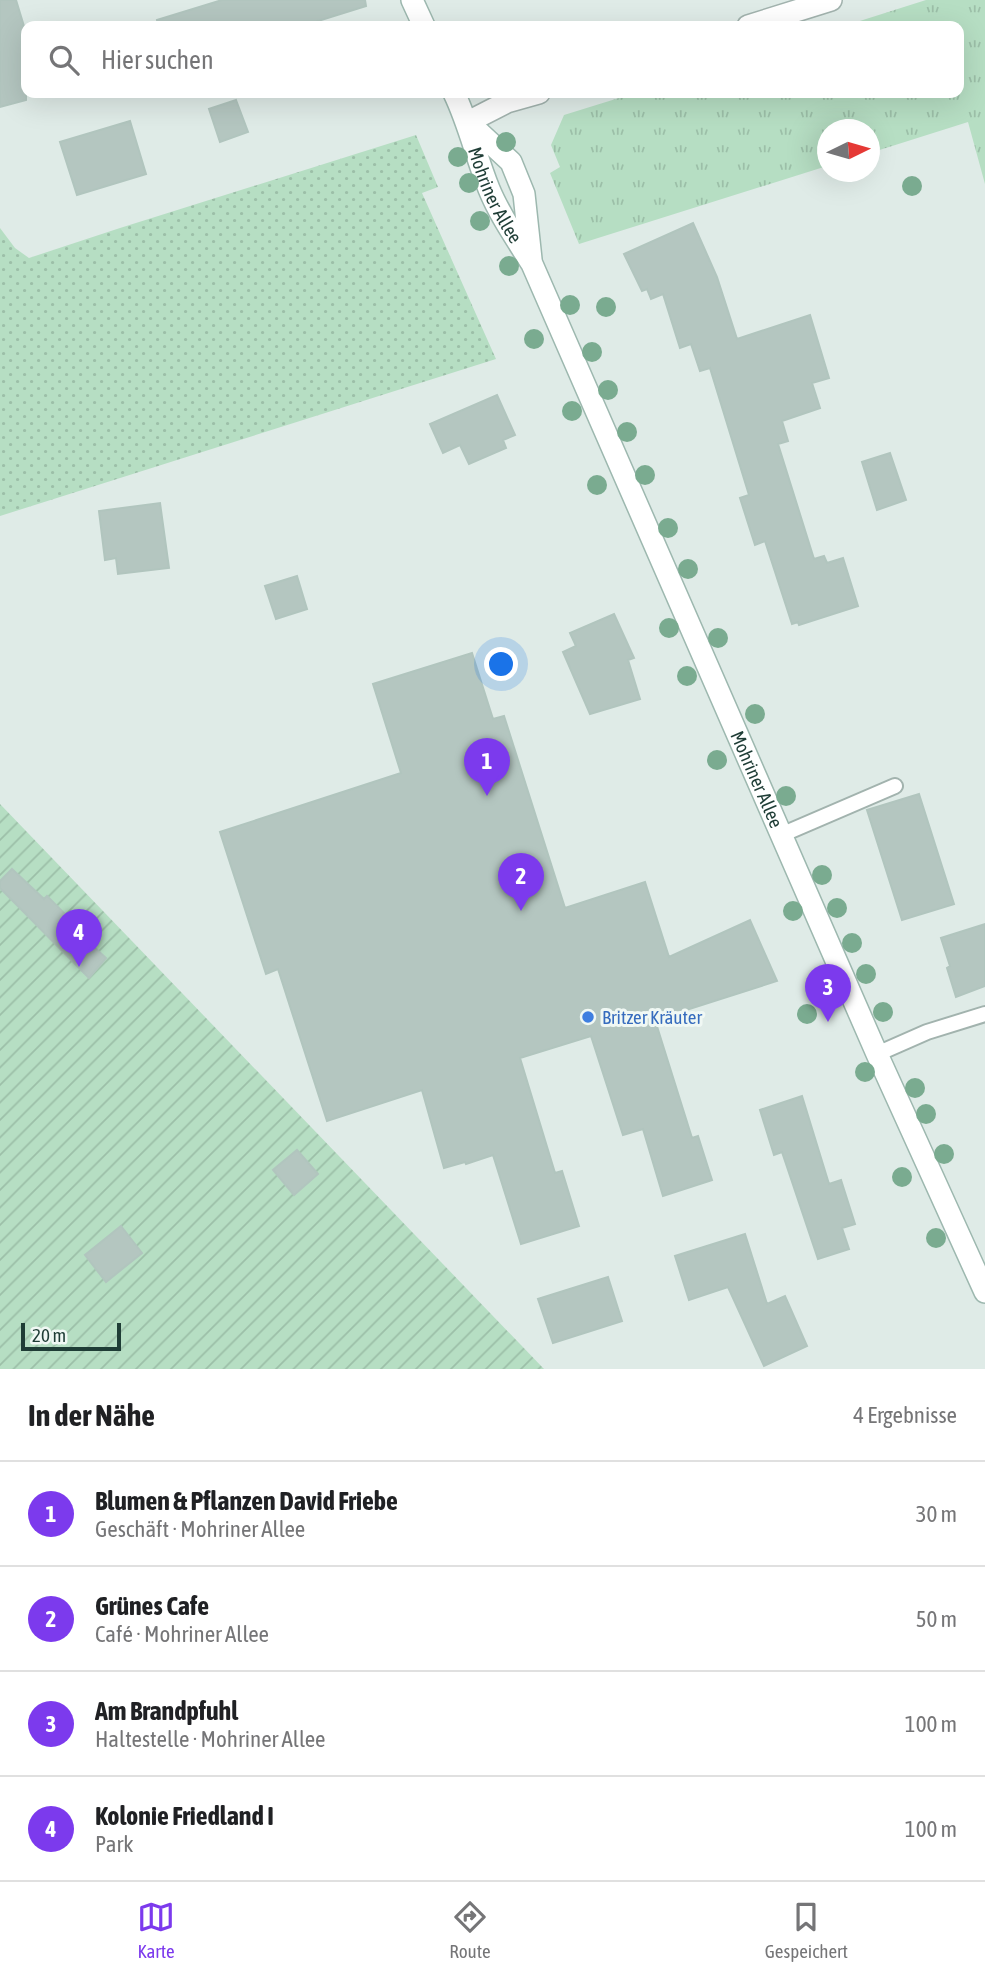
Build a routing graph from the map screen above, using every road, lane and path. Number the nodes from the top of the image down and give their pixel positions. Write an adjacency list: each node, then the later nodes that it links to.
1 (412, 0): 3 (main road)
2 (831, 0): 4 (main road)
3 (422, 21)
4 (764, 21)
5 (456, 98): 7 (main road, Mohriner Allee)
6 (521, 98): 7 (main road)
7 (468, 122): 8 (main road, Mohriner Allee); 8 (main road, Mohriner Allee)
8 (531, 264): 10 (main road, Mohriner Allee)
9 (895, 786): 10 (lane)
10 (781, 835): 12 (main road, Mohriner Allee)
11 (985, 1014): 12 (lane)
12 (877, 1054): 13 (main road, Mohriner Allee)
13 (985, 1292)

